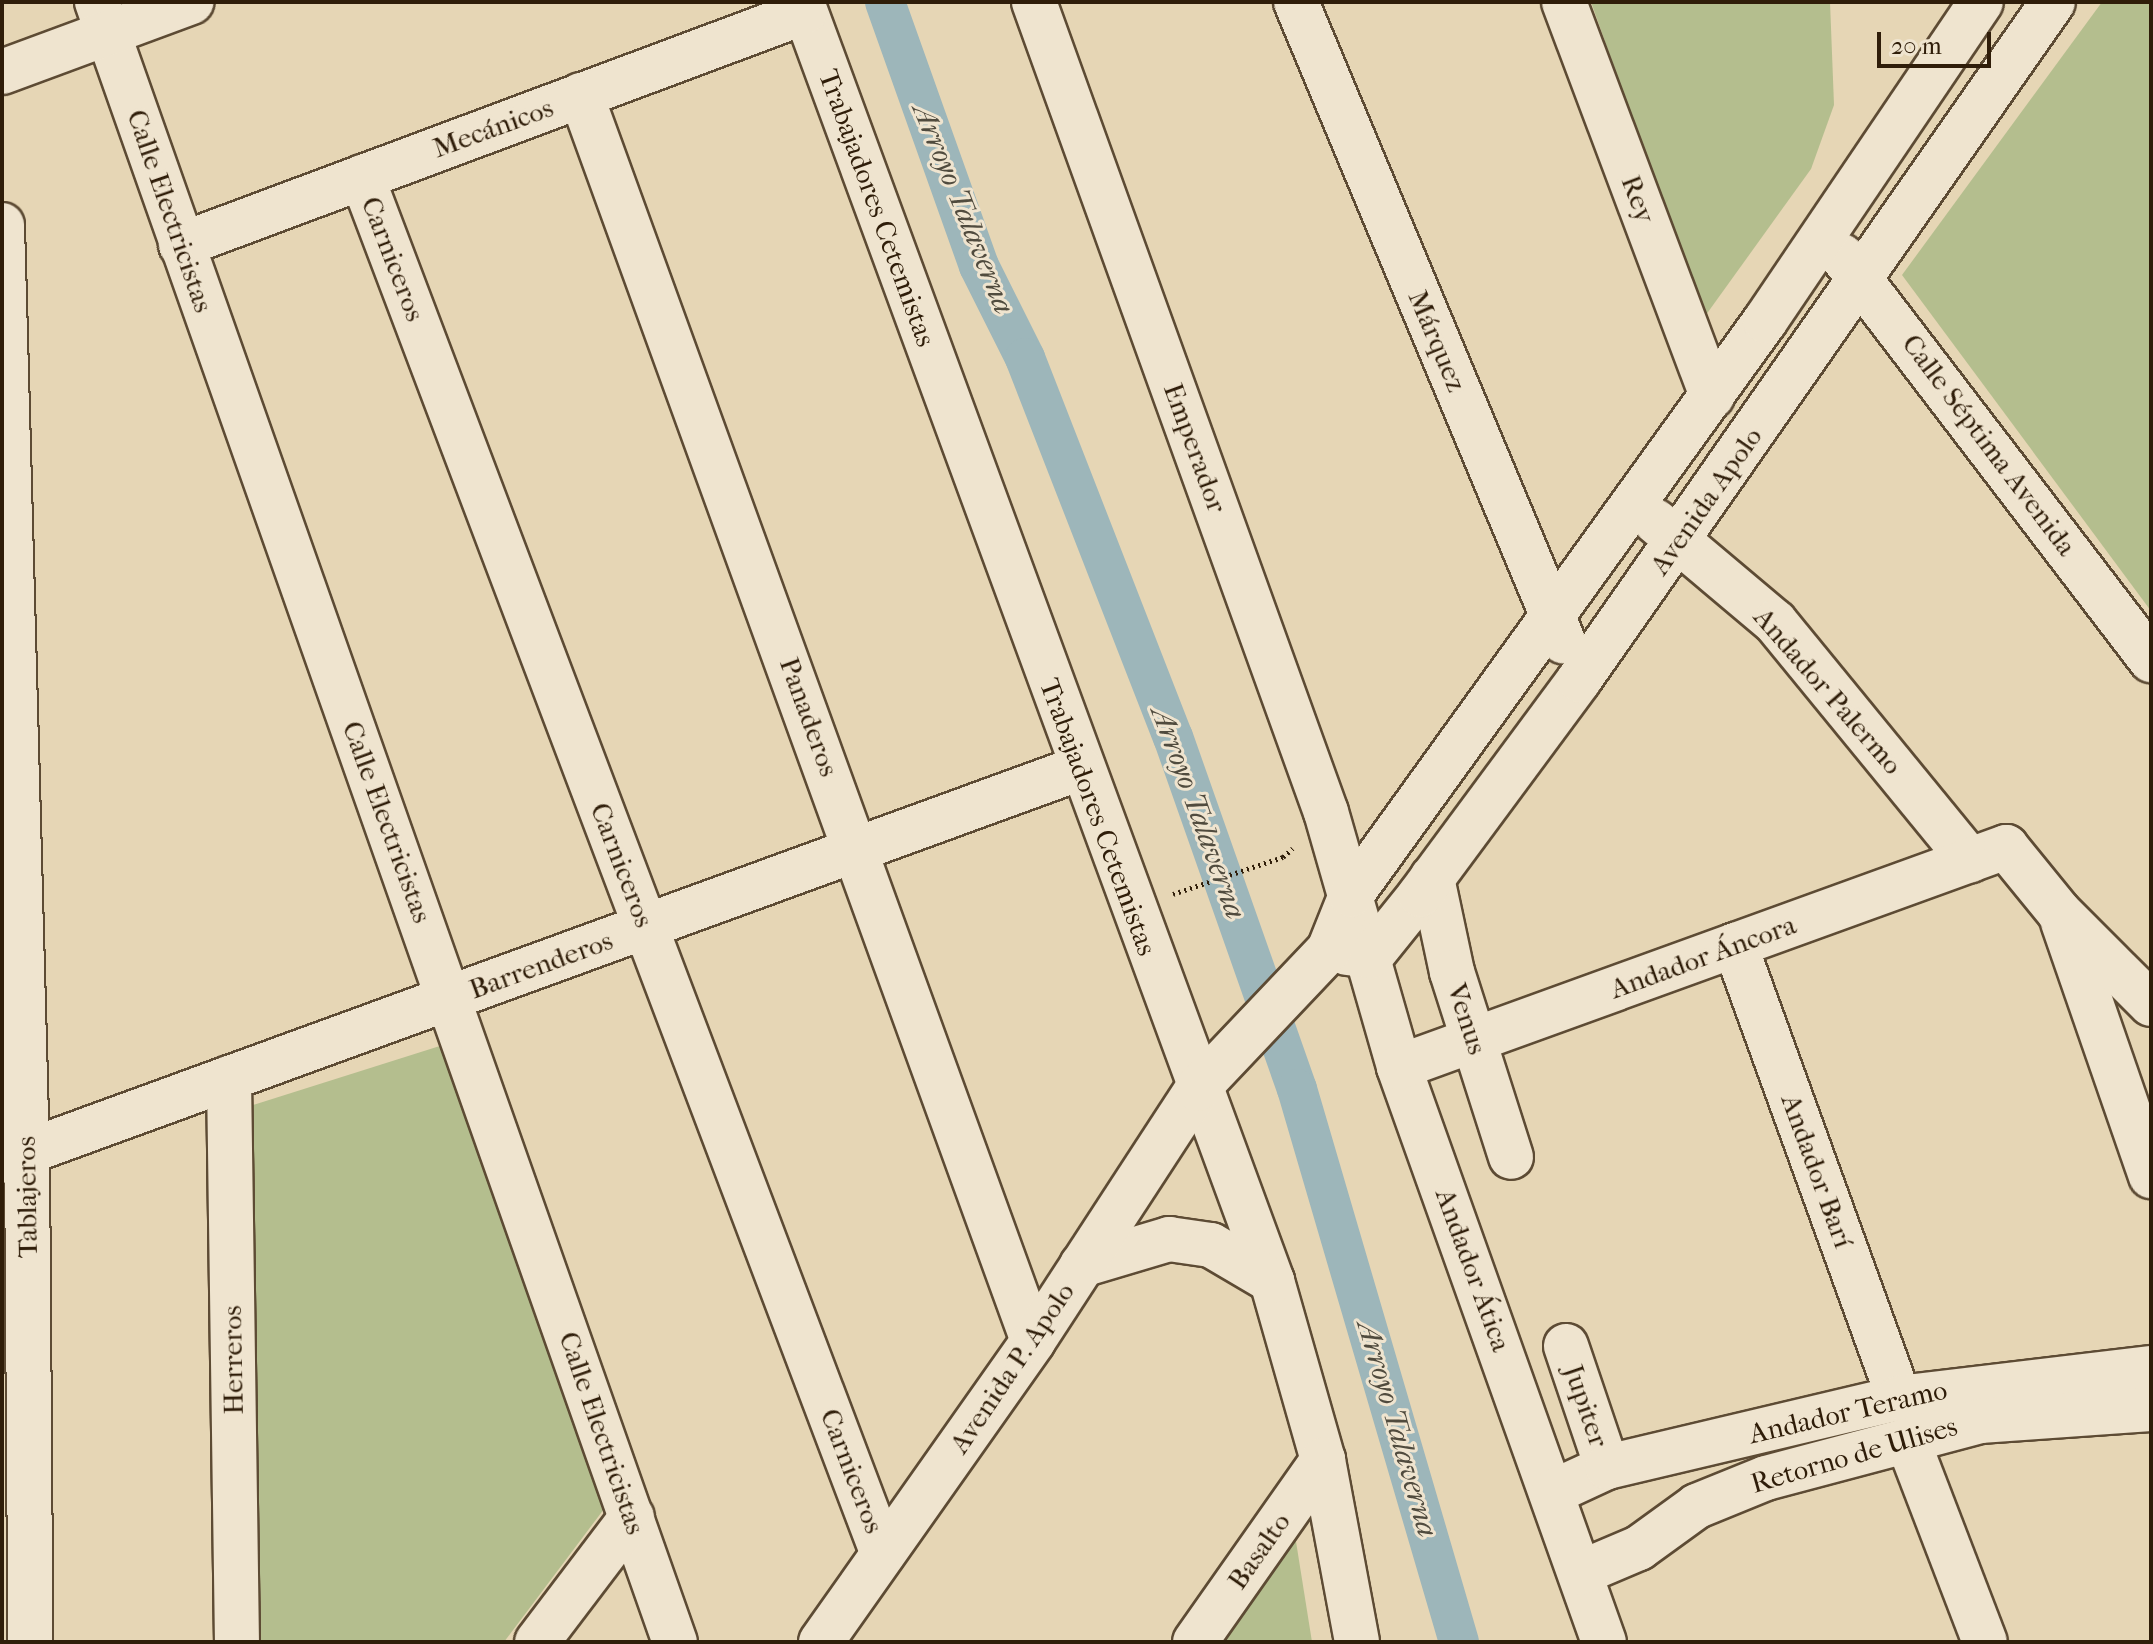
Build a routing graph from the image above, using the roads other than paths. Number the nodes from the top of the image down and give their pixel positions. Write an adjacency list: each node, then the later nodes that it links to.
1 (191, 2): 8 (street)
2 (1034, 2): 26 (street, Emperador)
3 (1296, 2): 19 (street, Márquez)
4 (1564, 2): 16 (street, Rey)
5 (1981, 2): 13 (street, Avenida Apolo)
6 (2053, 2): 15 (street, Avenida Apolo)
7 (804, 7): 10 (street, Mecánicos); 22 (street, Trabajadores Cetemistas)
8 (103, 17): 9 (street); 14 (street, Calle Electricistas)
9 (2, 72)
10 (581, 95): 11 (street, Mecánicos); 23 (street, Panaderos)
11 (362, 177): 14 (street, Mecánicos); 29 (street, Carniceros)
12 (2, 225): 28 (street, Tablajeros)
13 (1822, 233): 15 (street, Calle Séptima Avenida); 16 (street, Avenida Apolo)
14 (181, 245): 32 (street, Calle Electricistas)
15 (1861, 276): 18 (street, Avenida Apolo); 20 (street, Calle Séptima Avenida)
16 (1712, 396): 17 (street, Avenida Apolo)
17 (1634, 506): 18 (street, Andador Palermo); 19 (street, Avenida Apolo)
18 (1679, 538): 21 (street, Avenida Apolo); 24 (street, Andador Palermo)
19 (1554, 618): 21 (street, Márquez); 26 (street, Avenida Apolo)
20 (2151, 660)
21 (1579, 680): 25 (street, Avenida Apolo)
22 (1080, 768): 23 (street, Barrenderos); 37 (street, Trabajadores Cetemistas)
23 (857, 849): 29 (street, Barrenderos); 43 (street, Panaderos)
24 (1988, 854): 27 (street, Andador Palermo); 30 (street, Andador Áncora)
25 (1432, 878): 31 (street, Avenida Apolo); 34 (street, Venus)
26 (1351, 895): 31 (street, Andador Ática)
27 (2059, 912): 33 (street, Andador Palermo); 40 (street)
28 (11, 926): 39 (street, Tablajeros)
29 (646, 928): 32 (street, Barrenderos); 52 (street, Carniceros)
30 (1735, 945): 34 (street, Andador Áncora); 47 (street, Andador Barí)
31 (1338, 958): 35 (street, Andador Ática); 37 (street, Avenida Apolo)
32 (450, 998): 36 (street, Barrenderos); 51 (street, Calle Electricistas)
33 (2151, 1004)
34 (1474, 1040): 35 (street, Andador Áncora); 38 (street, Venus)
35 (1399, 1067): 50 (street, Andador Ática)
36 (229, 1078): 39 (street, Barrenderos); 55 (street, Herreros)
37 (1197, 1089): 41 (street, Avenida P. Apolo); 42 (street, Trabajadores Cetemistas)
38 (1511, 1157)
39 (14, 1158): 54 (street, Tablajeros)
40 (2151, 1176)
41 (1082, 1265): 42 (street); 43 (street, Avenida P. Apolo)
42 (1272, 1281): 48 (street, Trabajadores Cetemistas)
43 (1033, 1341): 52 (street, Avenida P. Apolo)
44 (1566, 1346): 49 (street, Jupiter)
45 (2151, 1368): 47 (street, Andador Teramo)
46 (2151, 1409): 47 (street, Retorno de Ulises)
47 (1903, 1418): 49 (street, Andador Teramo); 53 (street, Retorno de Ulises); 62 (street, Andador Barí)
48 (1323, 1460): 59 (street, Basalto); 60 (street, Trabajadores Cetemistas)
49 (1607, 1467): 50 (street, Andador Teramo)
50 (1553, 1492): 53 (street, Andador Ática)
51 (632, 1517): 56 (street); 57 (street, Calle Electricistas)
52 (883, 1554): 58 (street, Avenida P. Apolo)
53 (1580, 1573): 61 (street, Andador Ática)
54 (30, 1642)
55 (237, 1642)
56 (537, 1642)
57 (675, 1642)
58 (821, 1642)
59 (1195, 1642)
60 (1357, 1642)
61 (1604, 1642)
62 (1985, 1642)

